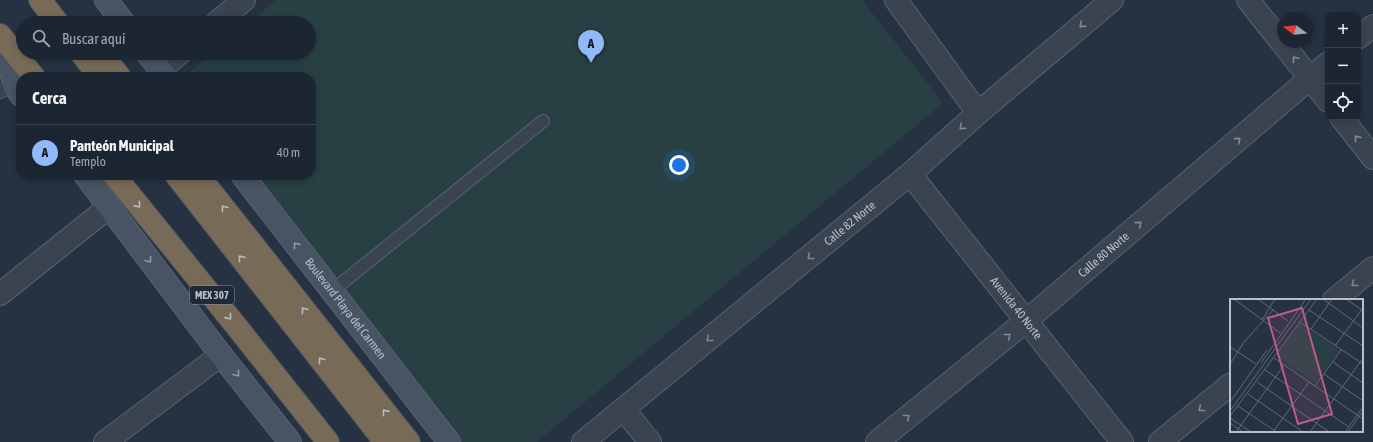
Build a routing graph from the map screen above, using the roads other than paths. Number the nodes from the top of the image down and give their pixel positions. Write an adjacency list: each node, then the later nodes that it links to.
1 (40, 0): 7 (highway)
2 (106, 0): 8 (main road)
3 (244, 0): 9 (street)
4 (896, 0): 28 (street)
5 (1112, 0): 28 (street, Calle 82 Norte, one-way to 28)
6 (1248, 0): 25 (street, one-way to 6)
7 (54, 16)
8 (119, 16)
9 (225, 16)
10 (1373, 26): 11 (street)
11 (1361, 36)
12 (3, 38): 13 (highway); 26 (main road)
13 (16, 54)
14 (20, 60): 20 (highway)
15 (87, 60): 21 (highway)
16 (107, 60): 22 (highway)
17 (153, 60): 23 (main road)
18 (174, 60): 24 (street)
19 (1325, 66): 25 (street, Calle 80 Norte)
20 (30, 72)
21 (96, 72)
22 (116, 72)
23 (162, 72)
24 (164, 72)
25 (1310, 78): 27 (street); 43 (street, Calle 80 Norte, one-way to 25)
26 (12, 91)
27 (1325, 97)
28 (978, 113): 32 (street, Calle 82 Norte, one-way to 32)
29 (1343, 120): 31 (street, one-way to 29)
30 (543, 121): 40 (lane)
31 (1373, 158)
32 (910, 174): 43 (street, Avenida 40 Norte); 46 (street, Calle 82 Norte, one-way to 46)
33 (89, 180): 38 (main road)
34 (118, 180): 49 (highway, MEX 307, one-way to 49)
35 (180, 180): 50 (highway, one-way to 35)
36 (202, 180): 51 (highway, one-way to 36)
37 (246, 180): 40 (main road, Boulevard Playa del Carmen, one-way to 37)
38 (109, 207): 41 (street); 44 (main road, one-way to 44)
39 (1373, 268): 42 (street, one-way to 42)
40 (332, 292): 52 (main road, Boulevard Playa del Carmen)
41 (0, 294)
42 (1335, 299)
43 (1026, 321): 55 (street, Calle 80 Norte, one-way to 43); 56 (street, Avenida 40 Norte)
44 (221, 355): 47 (street); 48 (main road, one-way to 48)
45 (1230, 385): 57 (street, one-way to 57)
46 (624, 410): 53 (street, Calle 82 Norte); 54 (street)
47 (105, 442)
48 (290, 442)
49 (328, 442)
50 (385, 442)
51 (410, 442)
52 (449, 442)
53 (583, 442)
54 (650, 442)
55 (877, 442)
56 (1122, 442)
57 (1160, 442)

